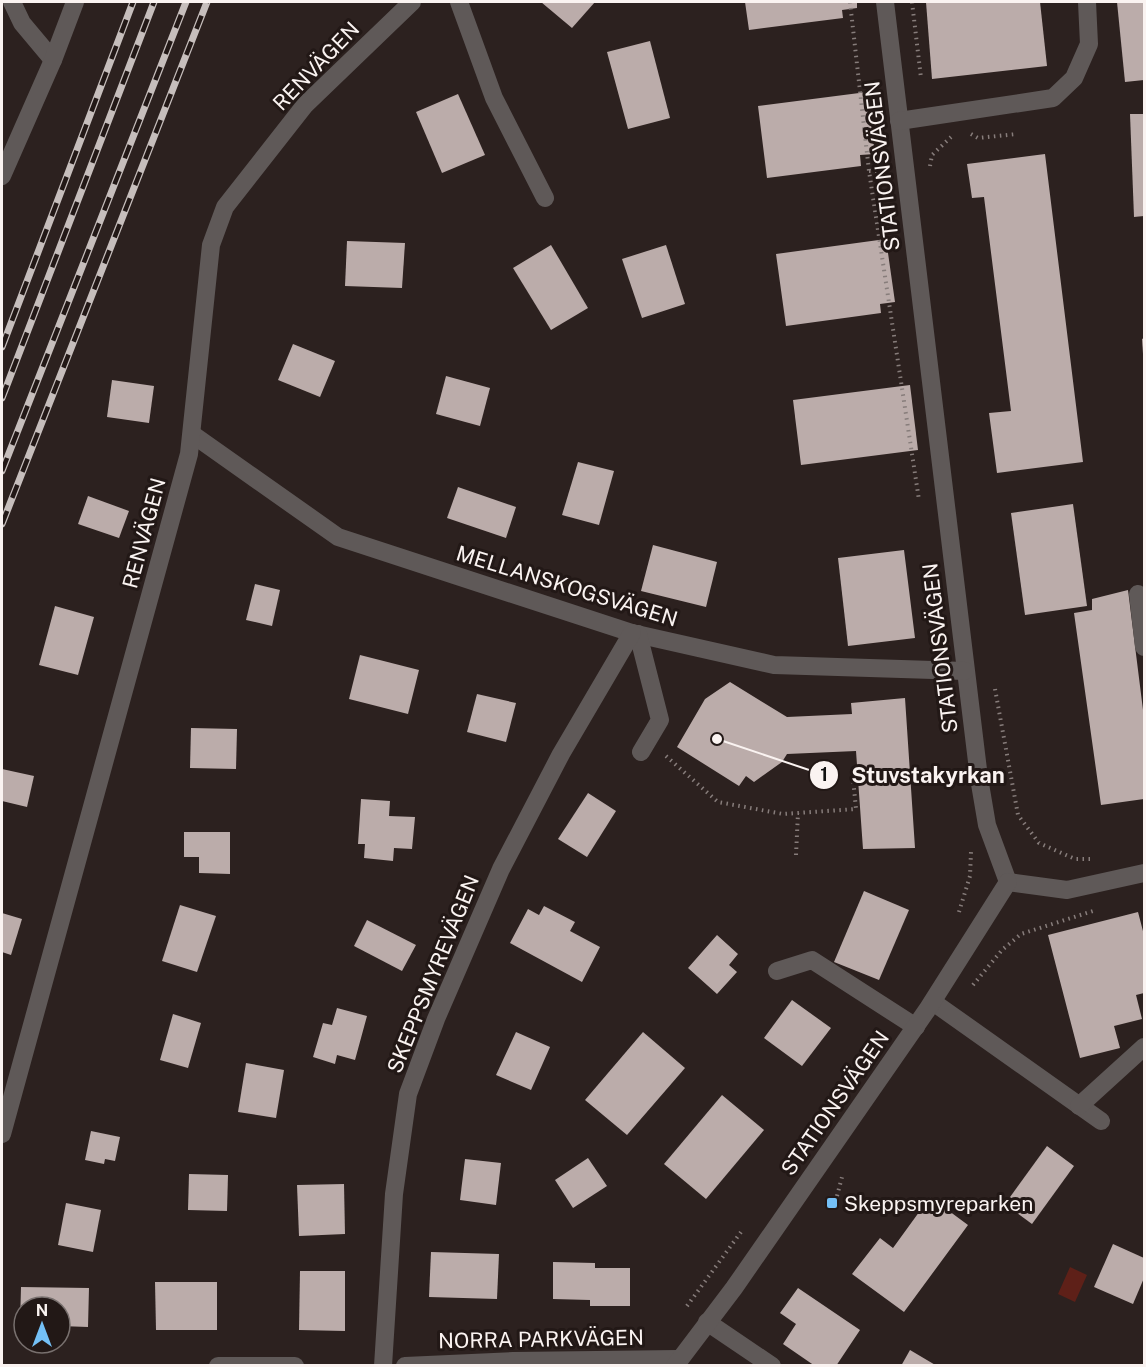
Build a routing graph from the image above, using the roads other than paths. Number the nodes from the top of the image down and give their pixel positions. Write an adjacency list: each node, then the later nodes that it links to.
1 (12, 2): 7 (street)
2 (75, 2): 7 (street)
3 (412, 2): 11 (street, RENVÄGEN)
4 (459, 2): 10 (street)
5 (885, 2): 8 (street, STATIONSVÄGEN)
6 (1087, 2): 8 (street)
7 (53, 60): 9 (street)
8 (899, 121): 15 (street, STATIONSVÄGEN)
9 (2, 176)
10 (545, 198)
11 (192, 434): 13 (street, MELLANSKOGSVÄGEN); 25 (street, RENVÄGEN)
12 (1138, 594): 14 (street)
13 (635, 633): 15 (street, MELLANSKOGSVÄGEN); 16 (street); 30 (street, SKEPPSMYREVÄGEN)
14 (1144, 647)
15 (965, 671): 18 (street, STATIONSVÄGEN)
16 (641, 752)
17 (1144, 874): 18 (street)
18 (1008, 882): 20 (street, STATIONSVÄGEN)
19 (777, 971): 21 (street)
20 (933, 1002): 21 (street, STATIONSVÄGEN); 23 (street)
21 (915, 1027): 26 (street, STATIONSVÄGEN)
22 (1144, 1047): 23 (street)
23 (1079, 1106): 24 (street)
24 (1101, 1121)
25 (2, 1134)
26 (707, 1322): 27 (street, STATIONSVÄGEN); 32 (street)
27 (677, 1362): 31 (street, NORRA PARKVÄGEN)
28 (218, 1365): 29 (street)
29 (295, 1365)
30 (383, 1365)
31 (405, 1365)
32 (772, 1365)

